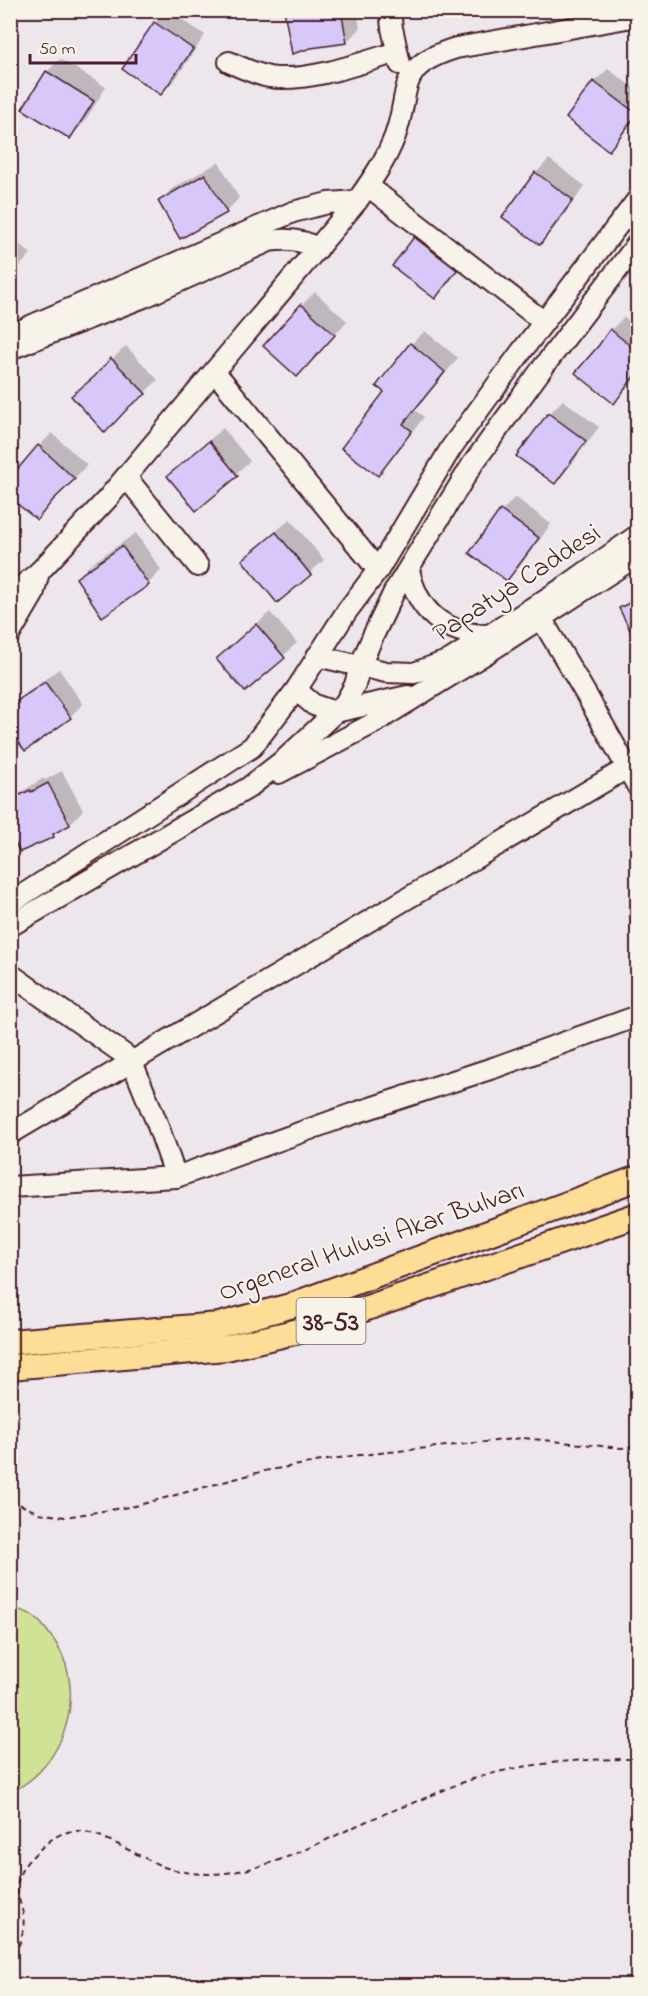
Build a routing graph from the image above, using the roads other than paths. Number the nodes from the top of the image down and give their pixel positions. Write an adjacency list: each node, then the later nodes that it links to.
1 (390, 10): 3 (street)
2 (638, 16): 5 (street)
3 (397, 52): 4 (street); 5 (street)
4 (229, 62)
5 (405, 87): 6 (street)
6 (363, 193): 9 (street); 10 (street); 11 (street)
7 (638, 199): 10 (street)
8 (638, 243): 18 (street)
9 (318, 249): 12 (street); 13 (street)
10 (544, 322): 19 (street)
11 (10, 337)
12 (10, 349)
13 (215, 372): 14 (street); 19 (street)
14 (126, 477): 17 (street); 20 (street)
15 (638, 535): 24 (street, Papatya Caddesi)
16 (638, 555): 22 (street, Papatya Caddesi)
17 (198, 566)
18 (409, 569): 24 (street); 26 (street)
19 (378, 570): 25 (street)
20 (39, 572): 21 (street); 23 (street)
21 (10, 599)
22 (541, 618): 28 (street, Papatya Caddesi); 30 (street)
23 (10, 634)
24 (488, 635): 26 (street, Papatya Caddesi)
25 (316, 656): 26 (street, Papatya Caddesi); 27 (street)
26 (360, 666): 29 (street)
27 (296, 690): 29 (street); 33 (street)
28 (424, 692): 29 (street); 31 (street, Papatya Caddesi)
29 (335, 712): 31 (street)
30 (627, 768): 32 (street); 37 (street)
31 (248, 788): 34 (street)
32 (638, 788)
33 (10, 903)
34 (10, 926)
35 (10, 974): 37 (street)
36 (638, 1016): 39 (street)
37 (132, 1062): 38 (street); 39 (street)
38 (10, 1134)
39 (176, 1177): 41 (street)
40 (638, 1178): 43 (main road, Orgeneral Hulusi Akar Bulvarı)
41 (10, 1187)
42 (638, 1215): 44 (main road, Orgeneral Hulusi Akar Bulvarı / 38-53)
43 (10, 1342)
44 (10, 1367)

